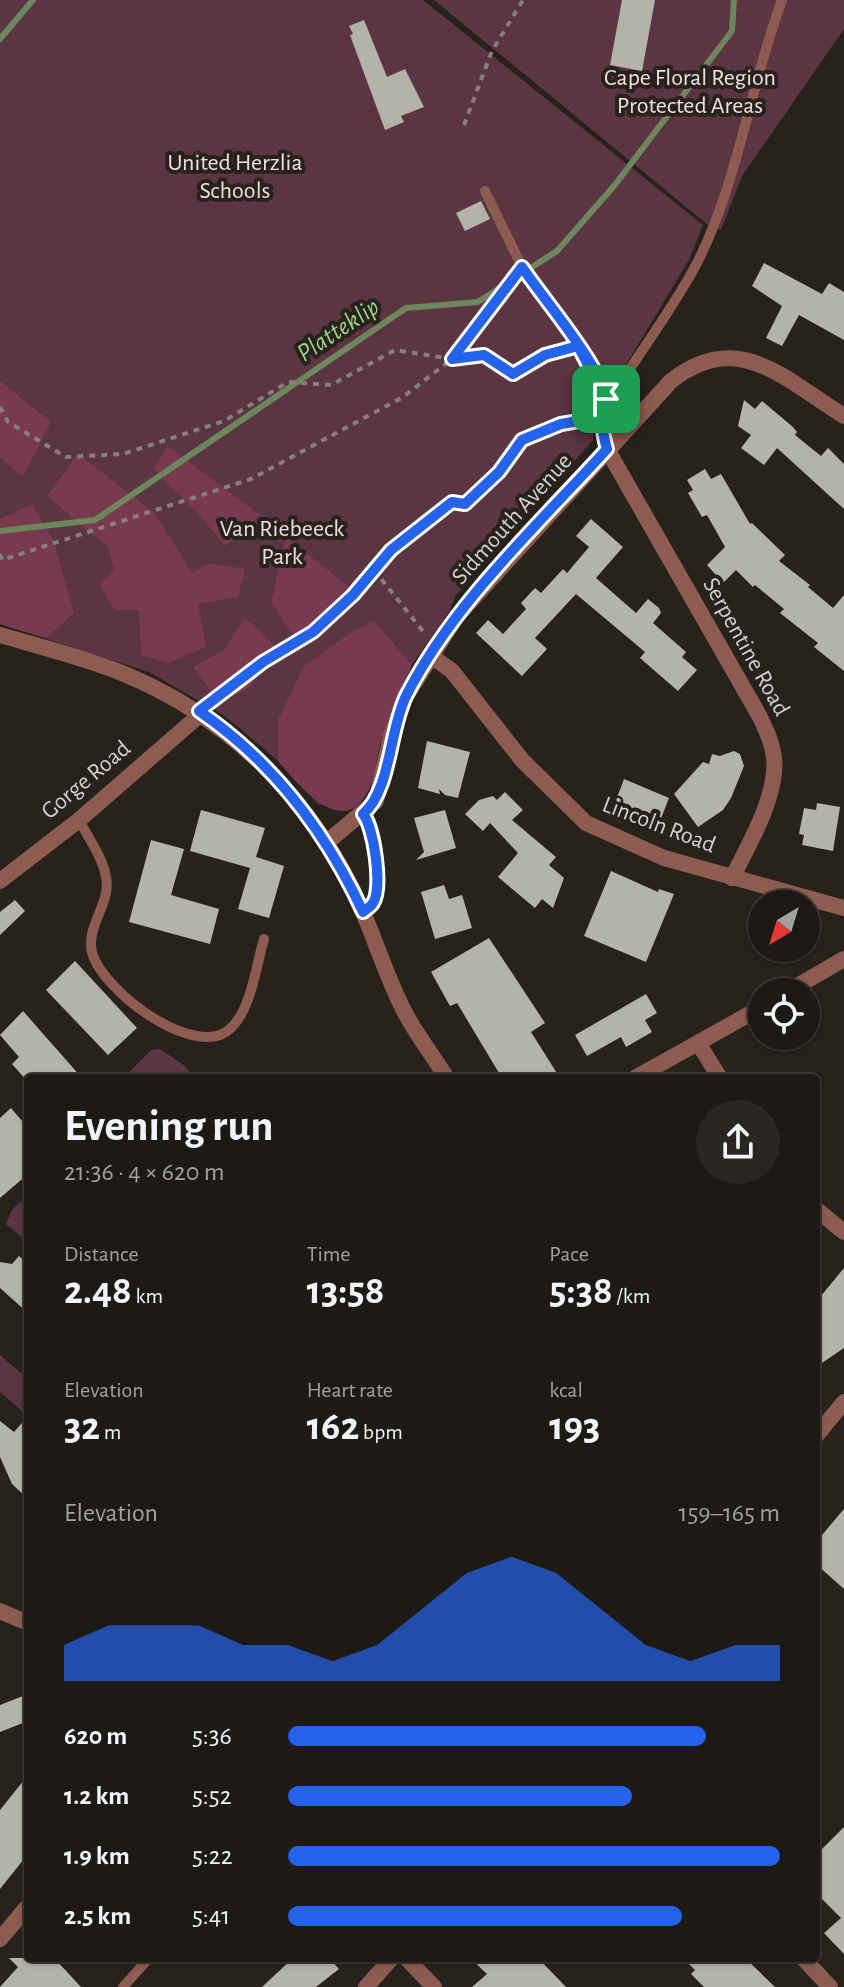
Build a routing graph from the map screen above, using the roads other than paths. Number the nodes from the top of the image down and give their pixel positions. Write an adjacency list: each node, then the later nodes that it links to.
1 (782, 0): 3 (lane)
2 (485, 191): 3 (lane)
3 (606, 399): 5 (lane)
4 (844, 416): 5 (street, Sidmouth Avenue)
5 (607, 449): 7 (street, Sidmouth Avenue); 12 (street, Serpentine Road)
6 (0, 635): 8 (street)
7 (434, 650): 9 (street, Sidmouth Avenue); 12 (street, Lincoln Road)
8 (200, 712): 10 (street, Gorge Road); 11 (street)
9 (363, 814): 11 (street, Sidmouth Avenue); 15 (lane)
10 (79, 820): 13 (street, Gorge Road); 16 (lane)
11 (326, 843): 15 (street)
12 (732, 878): 14 (street, Lincoln Road)
13 (0, 881)
14 (844, 908)
15 (363, 912): 21 (street)
16 (264, 939)
17 (844, 959): 18 (street)
18 (811, 978)
19 (748, 1015): 20 (street)
20 (698, 1043): 22 (street); 23 (street)
21 (444, 1074)
22 (642, 1074)
23 (717, 1074)
24 (820, 1212): 25 (street)
25 (844, 1232)
26 (844, 1402): 27 (street)
27 (820, 1431)
28 (0, 1611): 29 (street)
29 (24, 1621)
30 (24, 1911): 31 (street)
31 (0, 1939)
32 (145, 1962): 36 (lane)
33 (388, 1962): 37 (street)
34 (410, 1962): 38 (street)
35 (807, 1962): 39 (street)
36 (123, 1987)
37 (366, 1987)
38 (434, 1987)
39 (830, 1987)

